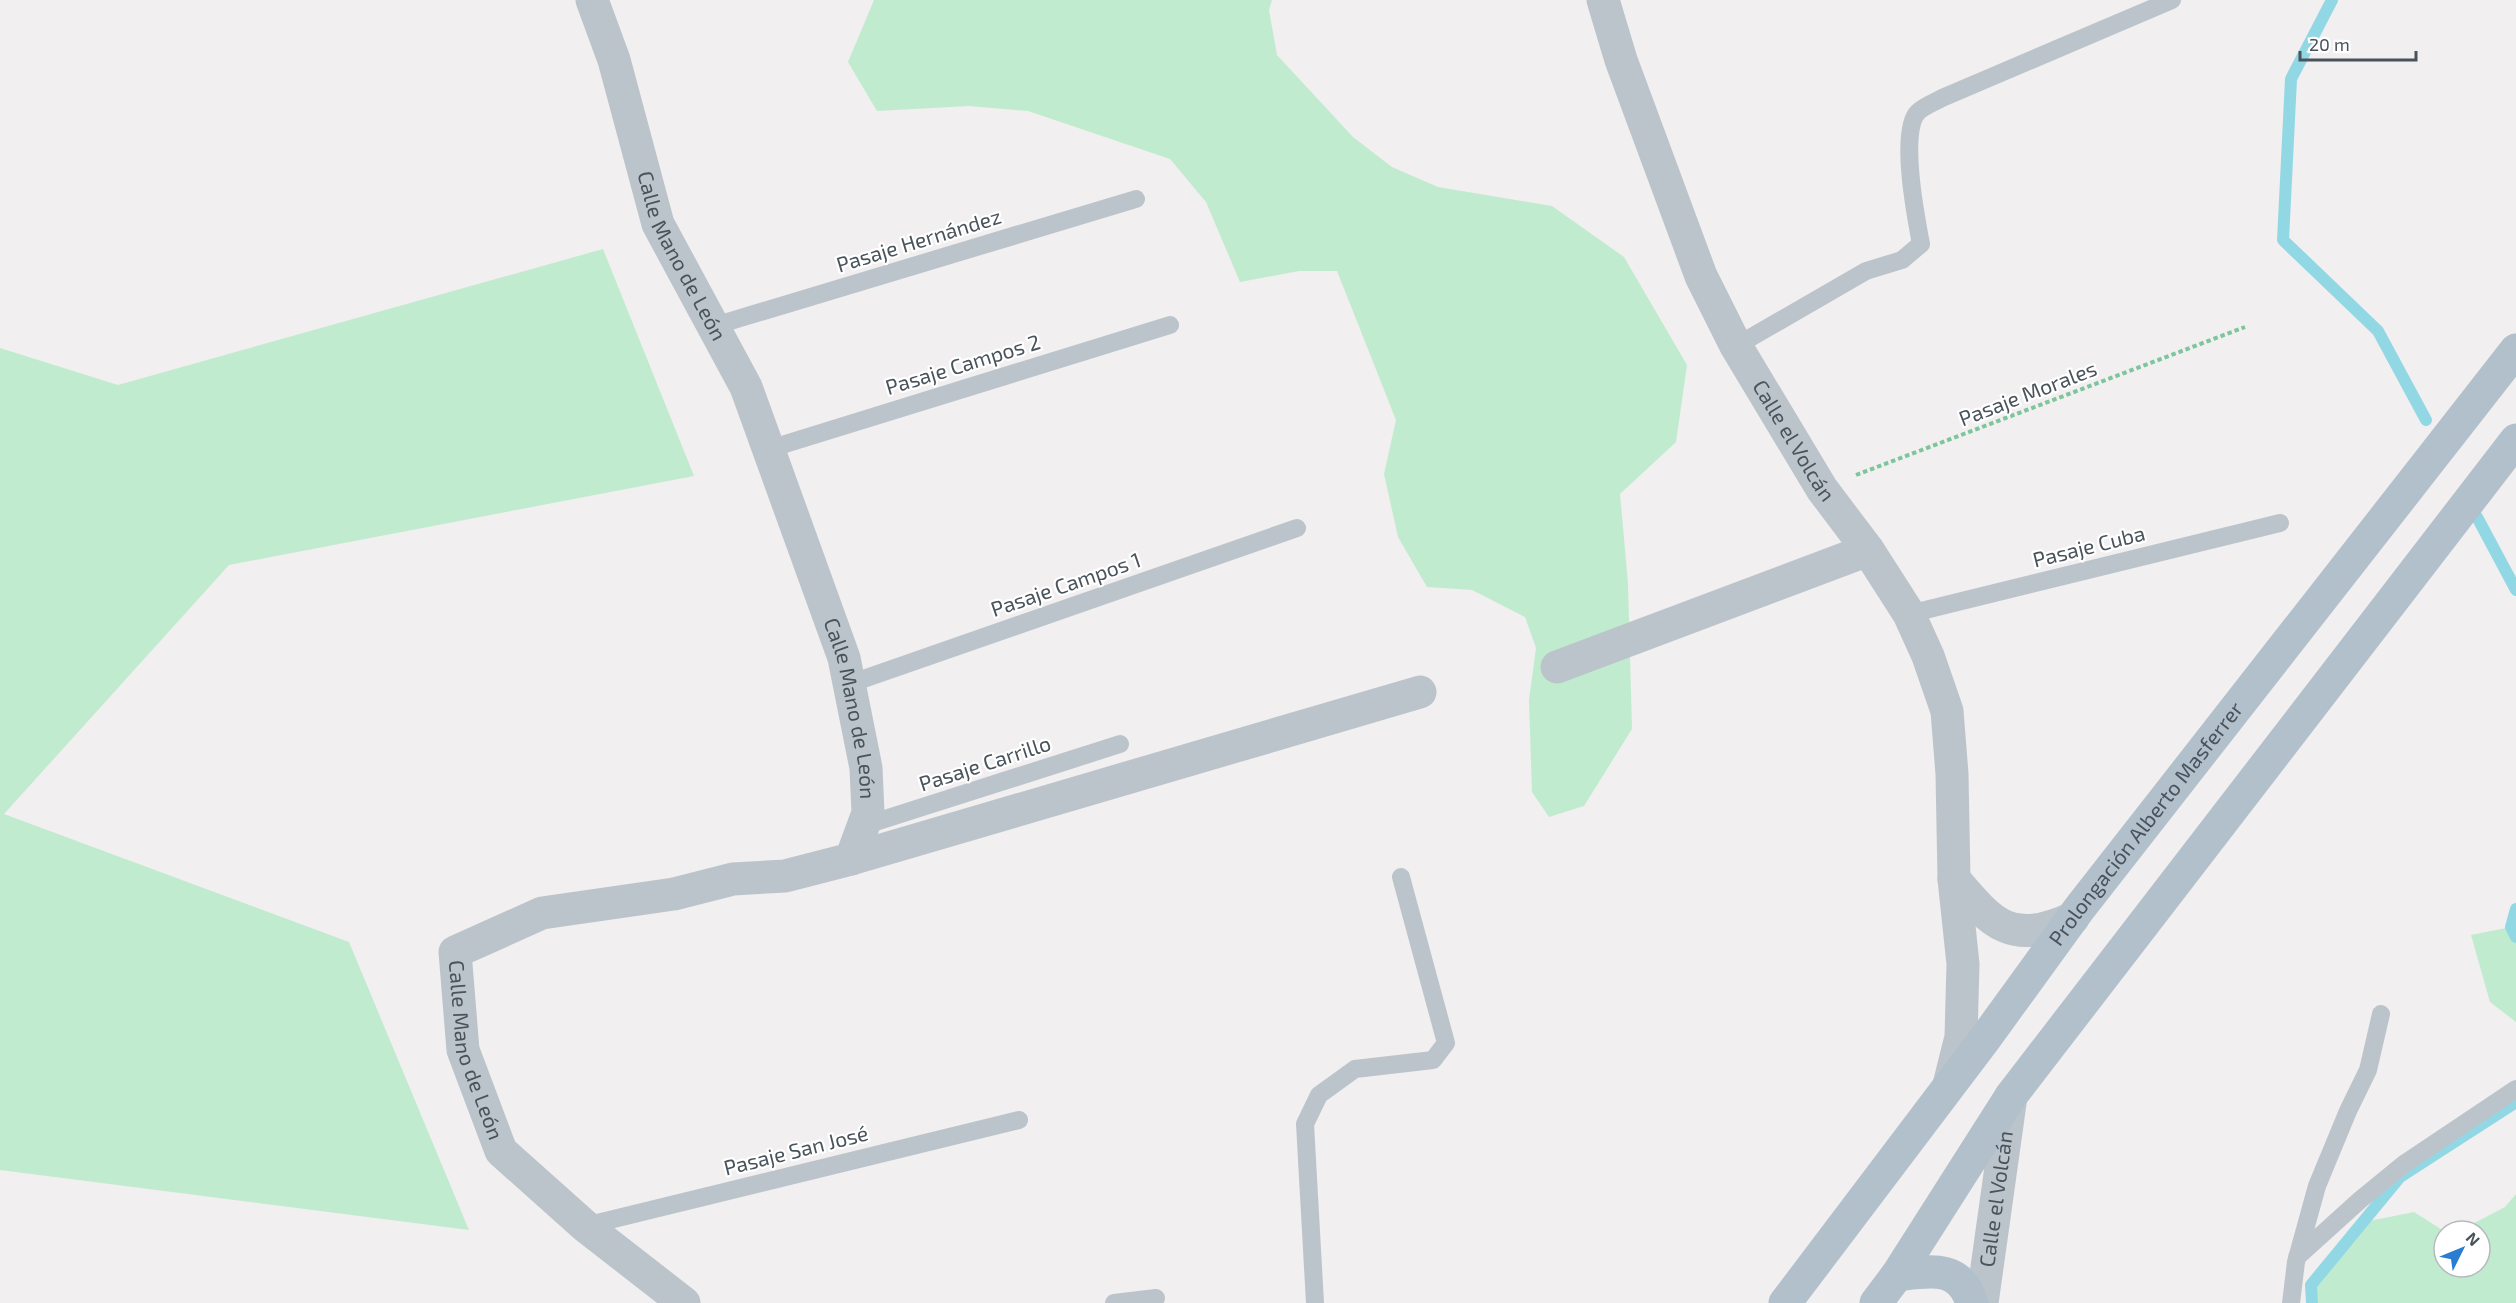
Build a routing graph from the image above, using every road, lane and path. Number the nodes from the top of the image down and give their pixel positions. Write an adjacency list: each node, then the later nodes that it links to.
1 (592, 0): 6 (street, Calle Mano de León)
2 (1603, 0): 8 (street, Calle el Volcán)
3 (2172, 0): 8 (lane)
4 (1136, 199): 6 (lane, Pasaje Hernández)
5 (1170, 325): 11 (lane, Pasaje Campos 2)
6 (714, 326): 11 (street, Calle Mano de León)
7 (2245, 327): 12 (path, Pasaje Morales)
8 (1736, 346): 12 (street, Calle el Volcán)
9 (2516, 350): 25 (main road, Prolongación Alberto Masferrer)
10 (2516, 440): 29 (main road)
11 (769, 449): 18 (street, Calle Mano de León)
12 (1822, 489): 15 (street, Calle el Volcán)
13 (2280, 524): 16 (lane, Pasaje Cuba)
14 (1297, 528): 18 (lane, Pasaje Campos 1)
15 (1868, 550): 16 (street, Calle el Volcán); 17 (street)
16 (1909, 614): 24 (street, Calle el Volcán)
17 (1557, 667)
18 (849, 684): 21 (street, Calle Mano de León)
19 (1420, 692): 22 (street)
20 (1120, 744): 21 (lane, Pasaje Carrillo)
21 (863, 826): 22 (street, Calle Mano de León)
22 (851, 859): 31 (street, Calle Mano de León)
23 (1401, 877): 37 (lane)
24 (1954, 879): 25 (street); 27 (street, Calle el Volcán)
25 (2073, 918): 27 (main road, Prolongación Alberto Masferrer)
26 (2381, 1014): 32 (lane)
27 (1949, 1085): 38 (main road, Prolongación Alberto Masferrer)
28 (2516, 1089): 32 (lane)
29 (2011, 1096): 33 (main road); 41 (street, Calle el Volcán)
30 (1019, 1120): 31 (lane, Pasaje San José)
31 (585, 1226): 35 (street, Calle Mano de León)
32 (2297, 1257): 42 (lane)
33 (1897, 1275): 39 (main road); 40 (main road)
34 (1156, 1298): 36 (lane)
35 (684, 1303)
36 (1114, 1303)
37 (1315, 1303)
38 (1785, 1303)
39 (1876, 1303)
40 (1972, 1303)
41 (1982, 1303)
42 (2291, 1303)

